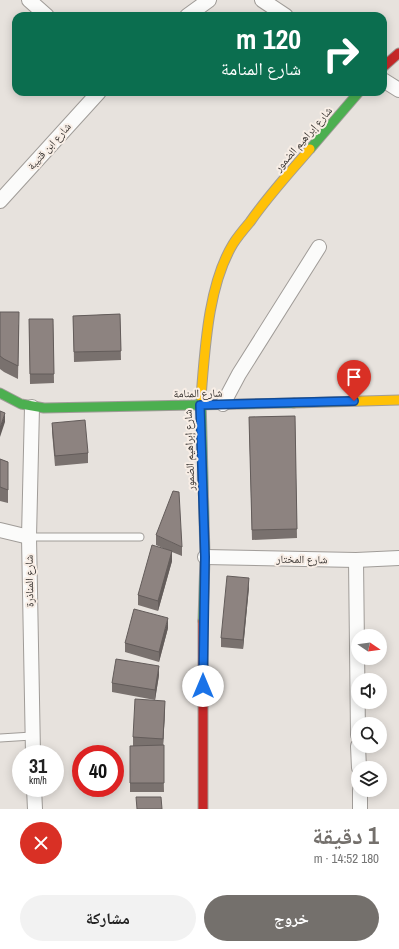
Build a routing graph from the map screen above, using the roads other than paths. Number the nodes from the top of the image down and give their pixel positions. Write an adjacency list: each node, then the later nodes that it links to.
1 (29, 0): 4 (street)
2 (209, 0): 5 (street)
3 (262, 0): 6 (street)
4 (42, 12)
5 (192, 12)
6 (280, 12)
7 (399, 54): 8 (street)
8 (387, 64)
9 (387, 82): 10 (street)
10 (399, 90)
11 (95, 96): 13 (street, شارع ابن قتيبة)
12 (356, 96): 18 (street, شارع إبراهيم الضمور)
13 (0, 201)
14 (319, 247): 17 (street)
15 (0, 393): 19 (street, شارع المنامة)
16 (399, 400): 17 (street, شارع المنامة)
17 (223, 404): 18 (street, شارع المنامة)
18 (200, 405): 19 (street, شارع المنامة); 23 (street, شارع إبراهيم الضمور)
19 (32, 407): 21 (street, شارع المناذرة)
20 (0, 530): 21 (street)
21 (28, 537): 22 (lane); 27 (street, شارع المناذرة)
22 (140, 537)
23 (205, 557): 25 (street, شارع المختار); 33 (street, شارع إبراهيم الضمور)
24 (399, 558): 25 (street, شارع المختار)
25 (356, 560): 26 (street)
26 (358, 717)
27 (32, 736): 28 (lane); 29 (street, شارع المناذرة)
28 (0, 738)
29 (32, 745)
30 (34, 797): 32 (street)
31 (360, 797): 34 (street)
32 (35, 809)
33 (203, 809)
34 (360, 809)

